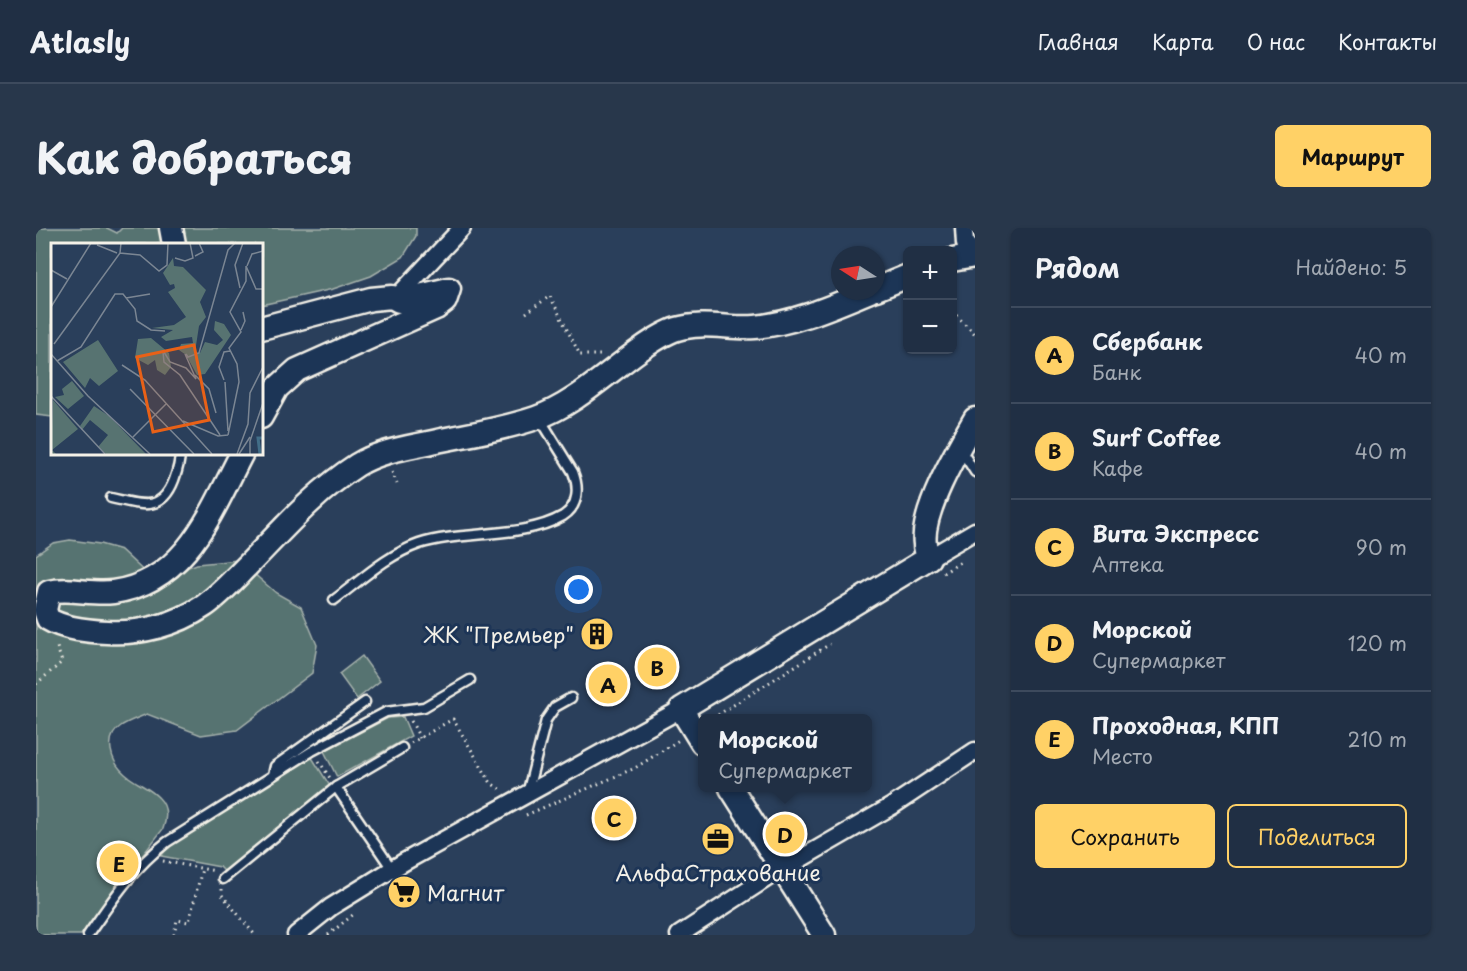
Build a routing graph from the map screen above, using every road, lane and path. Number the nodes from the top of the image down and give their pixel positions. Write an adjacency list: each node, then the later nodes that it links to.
1 (171, 228): 4 (street)
2 (462, 228): 9 (street)
3 (964, 228): 5 (street)
4 (174, 243)
5 (975, 254): 6 (street)
6 (957, 259)
7 (903, 278): 8 (street)
8 (885, 285)
9 (396, 298): 13 (street); 16 (street)
10 (847, 300): 15 (street)
11 (525, 313): 15 (path)
12 (957, 316): 14 (path)
13 (262, 328)
14 (975, 334)
15 (611, 369): 17 (street)
16 (262, 415)
17 (538, 417): 29 (lane); 30 (street)
18 (975, 420): 19 (street)
19 (959, 447): 23 (lane); 28 (street)
20 (180, 454): 25 (lane)
21 (241, 454): 30 (street)
22 (388, 464): 24 (path)
23 (973, 474)
24 (397, 484)
25 (111, 498)
26 (975, 531): 28 (street)
27 (961, 562): 28 (path)
28 (934, 567): 38 (street)
29 (334, 600)
30 (41, 616)
31 (832, 642): 39 (path)
32 (62, 662): 34 (path)
33 (470, 680): 37 (lane)
34 (36, 684)
35 (572, 698): 48 (lane)
36 (365, 702): 45 (lane)
37 (406, 709): 40 (path); 43 (lane)
38 (681, 710): 41 (street); 48 (street)
39 (719, 714)
40 (420, 738): 42 (path); 49 (path)
41 (693, 740): 50 (path)
42 (402, 748): 46 (lane)
43 (312, 751): 45 (lane); 46 (path)
44 (975, 752): 54 (street)
45 (273, 775): 57 (lane)
46 (336, 787): 53 (lane); 55 (lane)
47 (734, 792): 54 (street)
48 (527, 795): 53 (street)
49 (496, 796)
50 (523, 817)
51 (155, 860): 52 (path)
52 (202, 869): 55 (path); 58 (path)
53 (392, 869): 60 (street)
54 (784, 871): 62 (street); 63 (street)
55 (223, 879): 59 (path)
56 (355, 914): 61 (path)
57 (88, 935)
58 (174, 935)
59 (255, 935)
60 (296, 935)
61 (328, 935)
62 (679, 935)
63 (824, 935)

